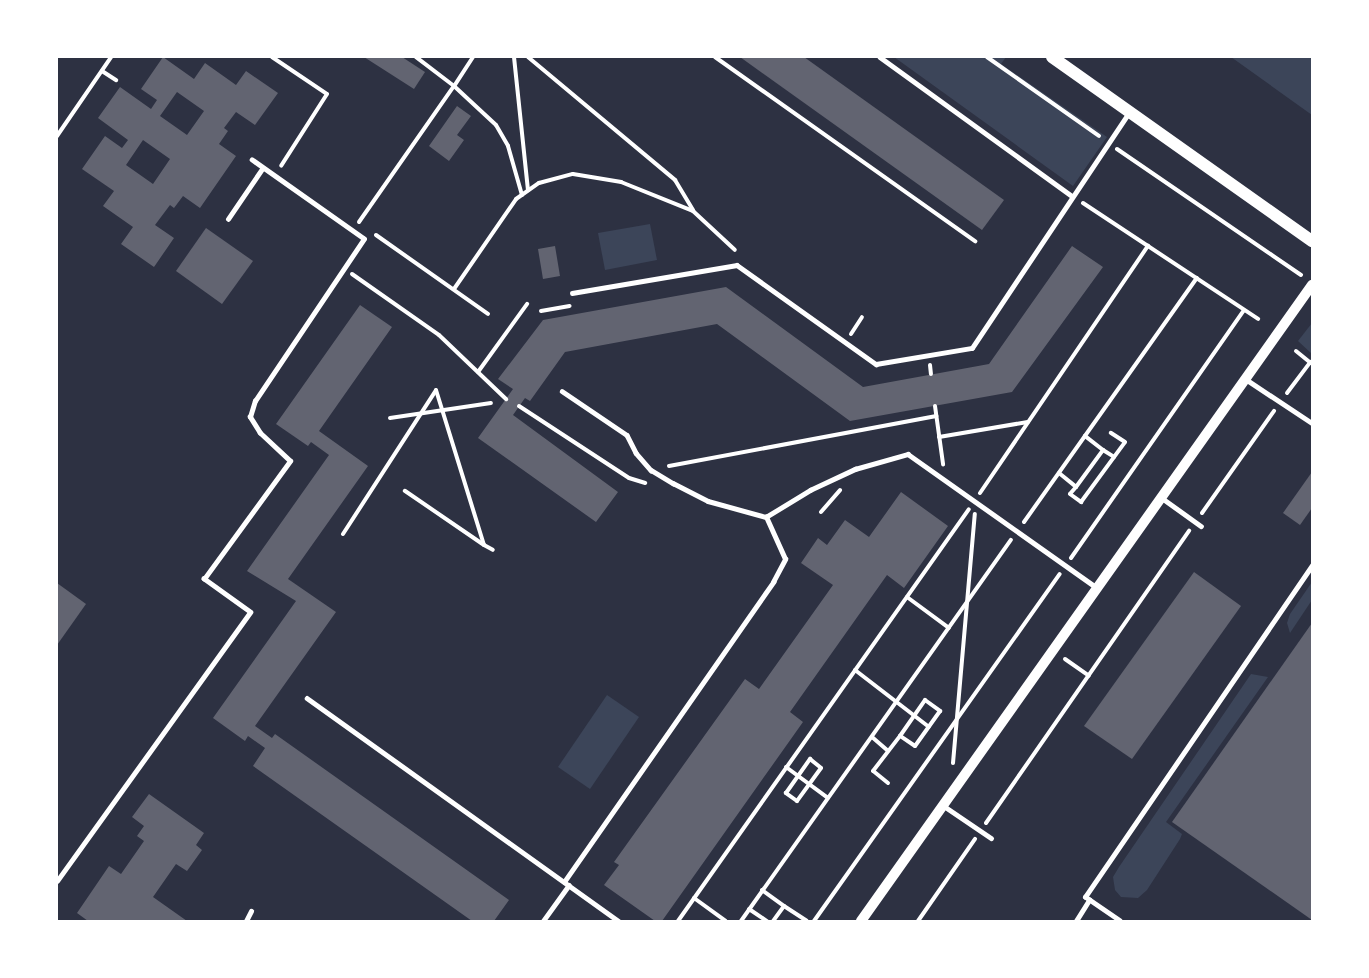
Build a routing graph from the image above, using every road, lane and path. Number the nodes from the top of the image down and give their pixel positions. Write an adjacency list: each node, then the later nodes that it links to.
1 (111, 57): 11 (path)
2 (272, 57): 19 (path)
3 (416, 57): 13 (path)
4 (473, 57): 13 (path)
5 (514, 57): 20 (path)
6 (528, 57): 23 (path)
7 (714, 57): 25 (path)
8 (880, 57): 22 (lane)
9 (987, 57): 16 (path)
10 (1052, 57): 14 (main road)
11 (102, 71): 12 (path); 15 (path)
12 (116, 80)
13 (454, 86): 21 (path); 32 (path)
14 (1130, 111): 16 (lane); 26 (main road)
15 (57, 136)
16 (1108, 143): 22 (lane); 31 (path)
17 (252, 160): 18 (lane)
18 (262, 169): 19 (lane); 24 (lane)
19 (274, 177): 29 (lane)
20 (528, 190): 21 (path); 23 (path)
21 (522, 195): 32 (path)
22 (1072, 196): 27 (path); 41 (lane)
23 (693, 211): 28 (path)
24 (228, 219)
25 (975, 241)
26 (1312, 241)
27 (1149, 246): 30 (path); 58 (path)
28 (735, 250)
29 (344, 269): 46 (path); 121 (lane)
30 (1197, 278): 36 (path); 61 (path)
31 (1308, 281): 47 (street)
32 (454, 289): 38 (path)
33 (572, 293): 41 (lane)
34 (527, 304): 46 (path)
35 (575, 305): 37 (path)
36 (1244, 310): 40 (path); 95 (path)
37 (542, 311)
38 (488, 314)
39 (862, 317): 41 (path)
40 (1258, 318)
41 (845, 342)
42 (1296, 351): 44 (path)
43 (941, 363): 45 (path)
44 (1311, 363): 50 (path)
45 (920, 366)
46 (478, 372): 49 (path)
47 (1246, 379): 50 (lane); 75 (street)
48 (562, 391): 65 (lane)
49 (506, 399)
50 (1281, 402): 59 (lane); 85 (path)
51 (491, 403): 54 (path)
52 (519, 406): 68 (path)
53 (935, 406): 56 (path)
54 (443, 410): 55 (path); 55 (path); 91 (path)
55 (423, 413): 57 (path); 88 (path)
56 (936, 416): 62 (path); 65 (path)
57 (390, 418)
58 (1029, 422): 62 (path); 73 (path)
59 (1312, 423)
60 (1111, 433): 64 (path)
61 (1085, 436): 63 (path); 67 (path)
62 (939, 437): 66 (path)
63 (1103, 450): 64 (path); 71 (path)
64 (1114, 457): 71 (path)
65 (651, 470): 82 (lane)
66 (953, 472)
67 (1059, 473): 71 (path); 84 (path)
68 (648, 484)
69 (972, 485): 73 (path)
70 (846, 486): 79 (path)
71 (1076, 486)
72 (405, 491): 91 (path)
73 (981, 492): 74 (path); 76 (path)
74 (990, 498)
75 (1162, 498): 85 (lane); 98 (street)
76 (975, 500): 78 (path); 80 (path); 82 (lane); 87 (lane)
77 (960, 503): 78 (path)
78 (968, 510): 80 (path); 99 (path)
79 (821, 512)
80 (975, 514): 83 (path); 100 (path)
81 (1015, 516): 84 (path)
82 (766, 518): 122 (lane)
83 (984, 521)
84 (1024, 522): 87 (path)
85 (1196, 522): 86 (lane); 104 (path)
86 (1201, 526)
87 (1018, 531): 90 (path); 95 (lane)
88 (343, 534)
89 (1002, 534): 90 (path)
90 (1011, 541): 92 (path); 100 (path)
91 (484, 545): 93 (path)
92 (1021, 548)
93 (493, 549)
94 (1312, 565): 125 (lane)
95 (1065, 567): 97 (path); 98 (lane)
96 (1049, 568): 97 (path)
97 (1059, 575): 108 (path)
98 (1097, 588): 102 (street)
99 (907, 597): 101 (path); 103 (path)
100 (970, 598): 101 (path); 108 (path)
101 (949, 628): 106 (path)
102 (1053, 651): 104 (path); 118 (street)
103 (855, 670): 106 (path); 113 (path)
104 (1089, 676): 119 (path)
105 (307, 698): 122 (lane)
106 (897, 701): 107 (path); 111 (path)
107 (914, 715): 109 (path); 109 (path); 110 (path)
108 (959, 716): 118 (path); 139 (path)
109 (928, 727): 110 (path)
110 (900, 735): 112 (path)
111 (872, 736): 112 (path); 117 (path)
112 (888, 751): 115 (path)
113 (786, 767): 114 (path); 124 (path)
114 (798, 776): 116 (path); 116 (path); 116 (path)
115 (888, 783)
116 (809, 784): 117 (path)
117 (828, 798): 123 (path)
118 (946, 801): 119 (lane); 140 (street)
119 (981, 832): 120 (lane); 129 (path)
120 (991, 838)
121 (57, 881)
122 (566, 884): 131 (lane); 132 (lane)
123 (762, 891): 126 (path); 127 (path)
124 (694, 898): 133 (path); 134 (path)
125 (1089, 900): 142 (lane); 143 (lane)
126 (784, 906): 137 (path); 138 (path)
127 (749, 909): 135 (path); 136 (path)
128 (251, 911): 130 (lane)
129 (920, 919): 141 (path)
130 (246, 921)
131 (543, 921)
132 (619, 921)
133 (678, 921)
134 (726, 921)
135 (741, 921)
136 (767, 921)
137 (773, 921)
138 (807, 921)
139 (814, 921)
140 (861, 921)
141 (928, 921)
142 (1076, 921)
143 (1120, 921)

